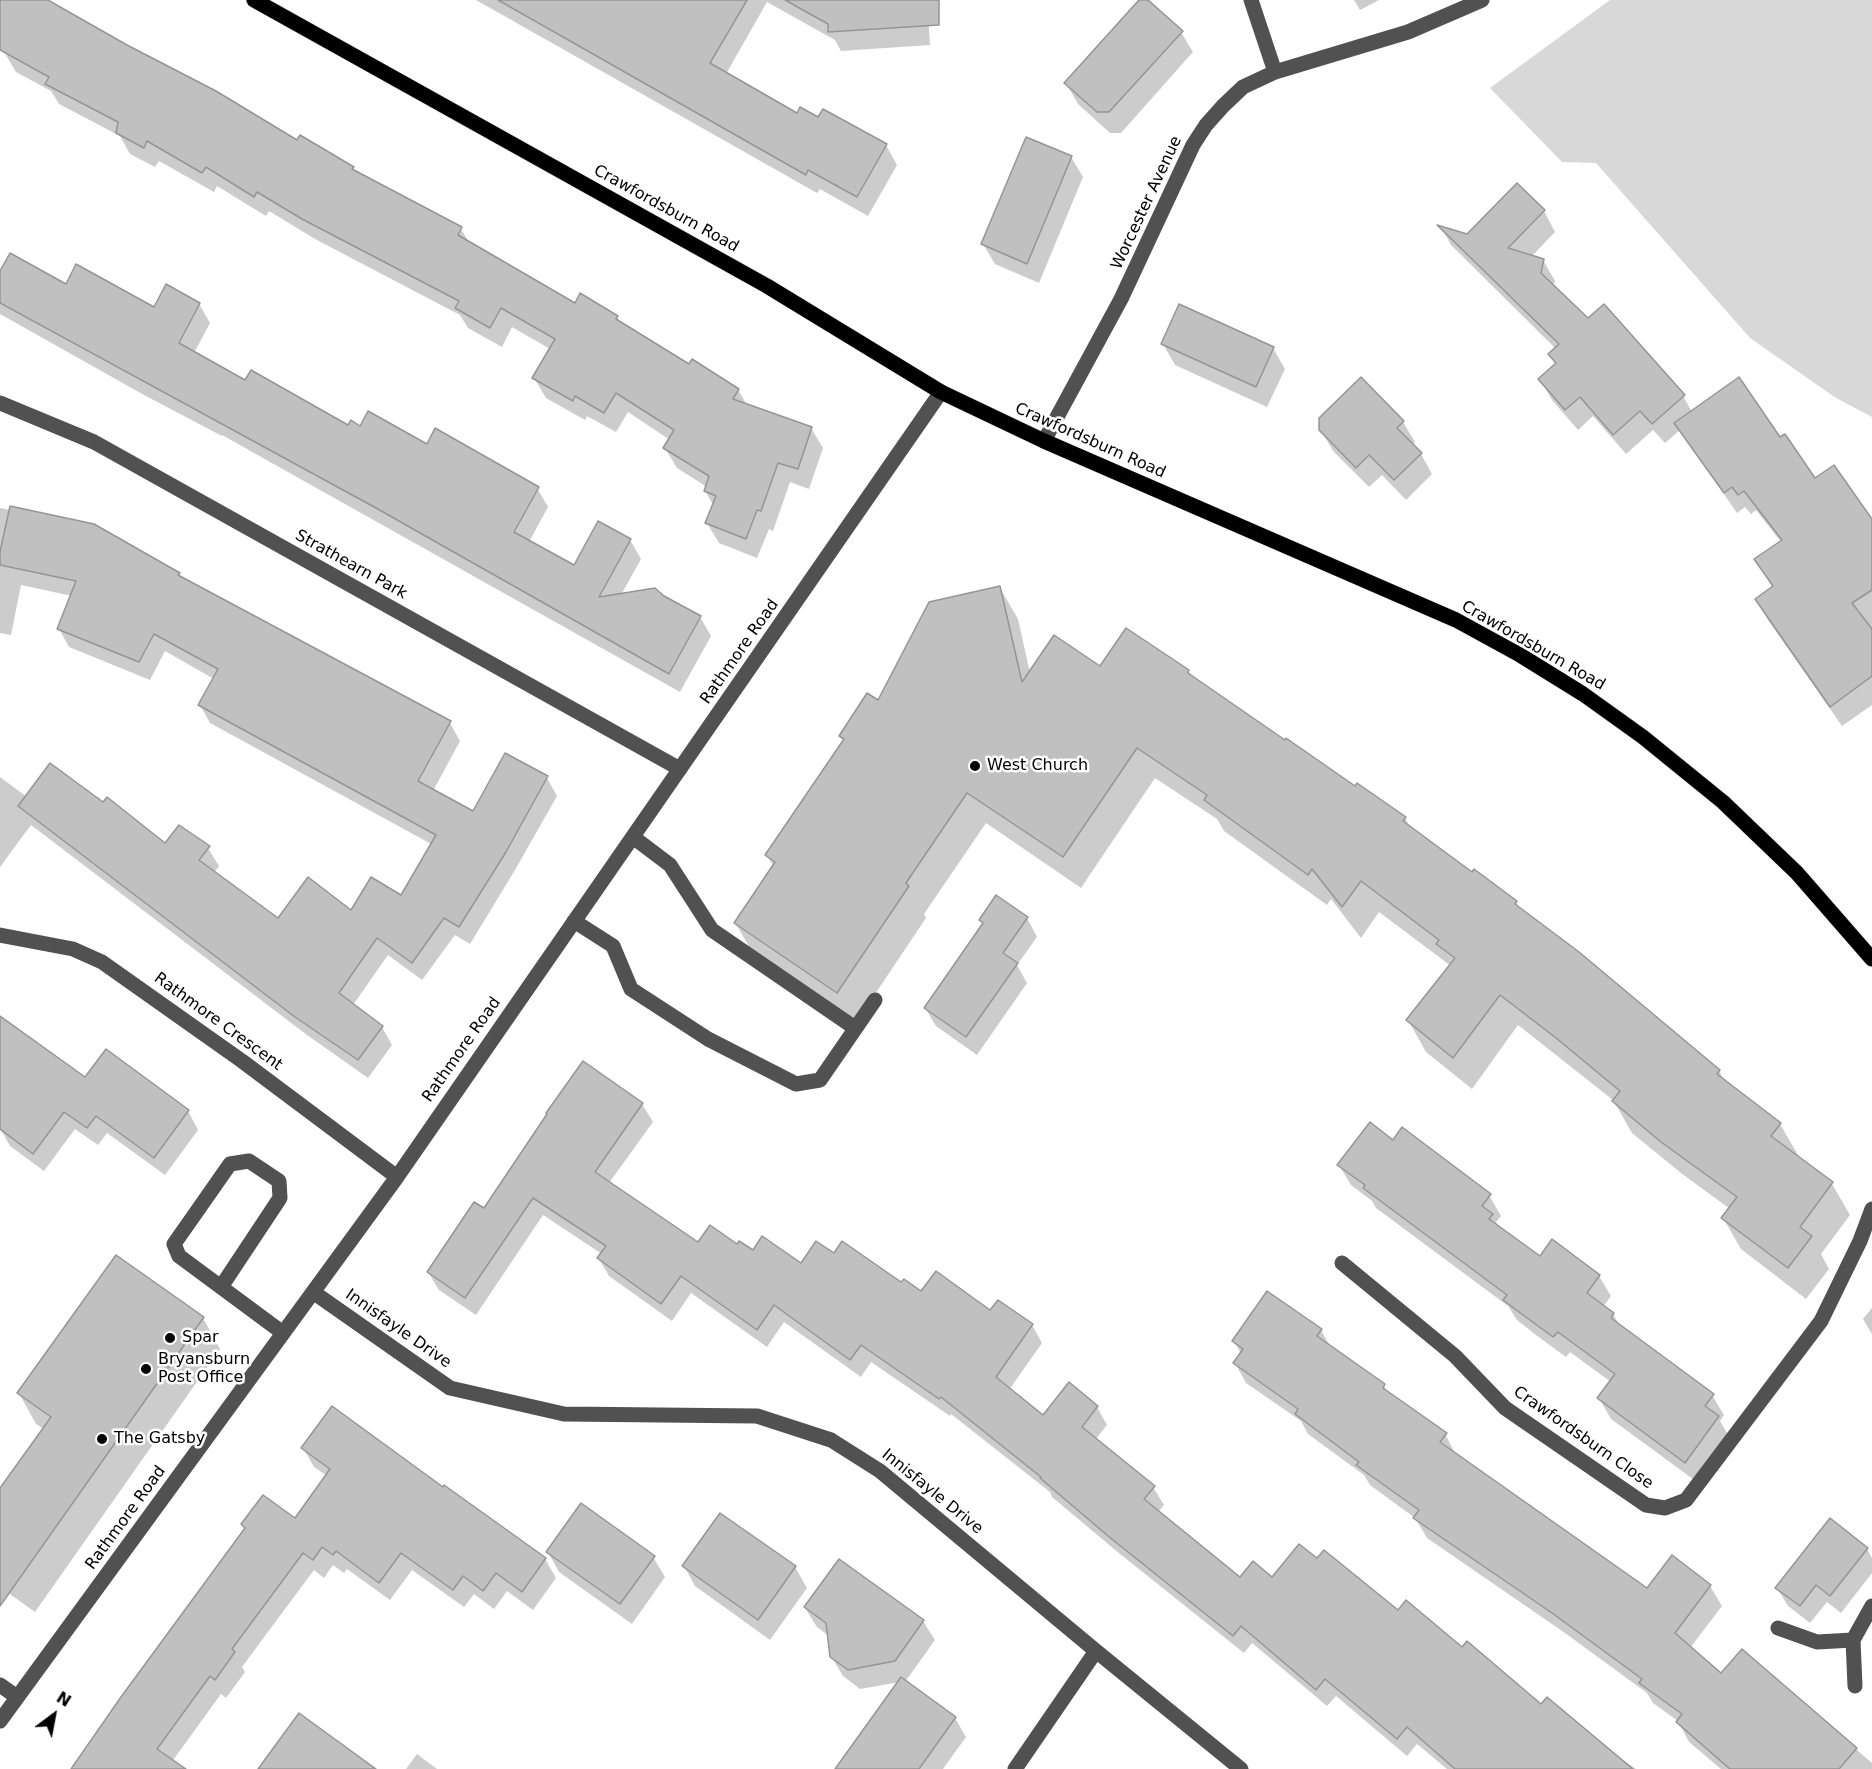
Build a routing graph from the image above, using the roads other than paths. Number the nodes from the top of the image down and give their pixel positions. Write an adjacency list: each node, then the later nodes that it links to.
1 (254, 0): 5 (main road, Crawfordsburn Road)
2 (1251, 0): 4 (street)
3 (1482, 0): 4 (street, Worcester Avenue)
4 (1275, 72): 7 (street, Worcester Avenue)
5 (941, 392): 7 (main road, Crawfordsburn Road); 8 (street, Rathmore Road)
6 (0, 403): 8 (street, Strathearn Park)
7 (1044, 441): 12 (main road, Crawfordsburn Road)
8 (680, 769): 9 (street, Rathmore Road)
9 (633, 837): 10 (street, Rathmore Road); 14 (street)
10 (574, 921): 14 (street); 15 (street, Rathmore Road)
11 (0, 935): 15 (street, Rathmore Crescent)
12 (1872, 959)
13 (876, 1000): 14 (street)
14 (855, 1028)
15 (397, 1177): 19 (street, Rathmore Road)
16 (1872, 1209): 17 (street, Crawfordsburn Close)
17 (1342, 1263)
18 (221, 1287): 18 (street); 20 (street)
19 (313, 1292): 20 (street, Rathmore Road); 24 (street, Innisfayle Drive)
20 (283, 1333): 27 (street, Rathmore Road)
21 (1872, 1606): 23 (street)
22 (1778, 1628): 23 (street)
23 (1853, 1640): 26 (street)
24 (1096, 1651): 29 (street); 30 (street, Innisfayle Drive)
25 (0, 1685): 27 (street)
26 (1855, 1686)
27 (17, 1697): 28 (street, Rathmore Road)
28 (0, 1721)
29 (1015, 1769)
30 (1241, 1769)

